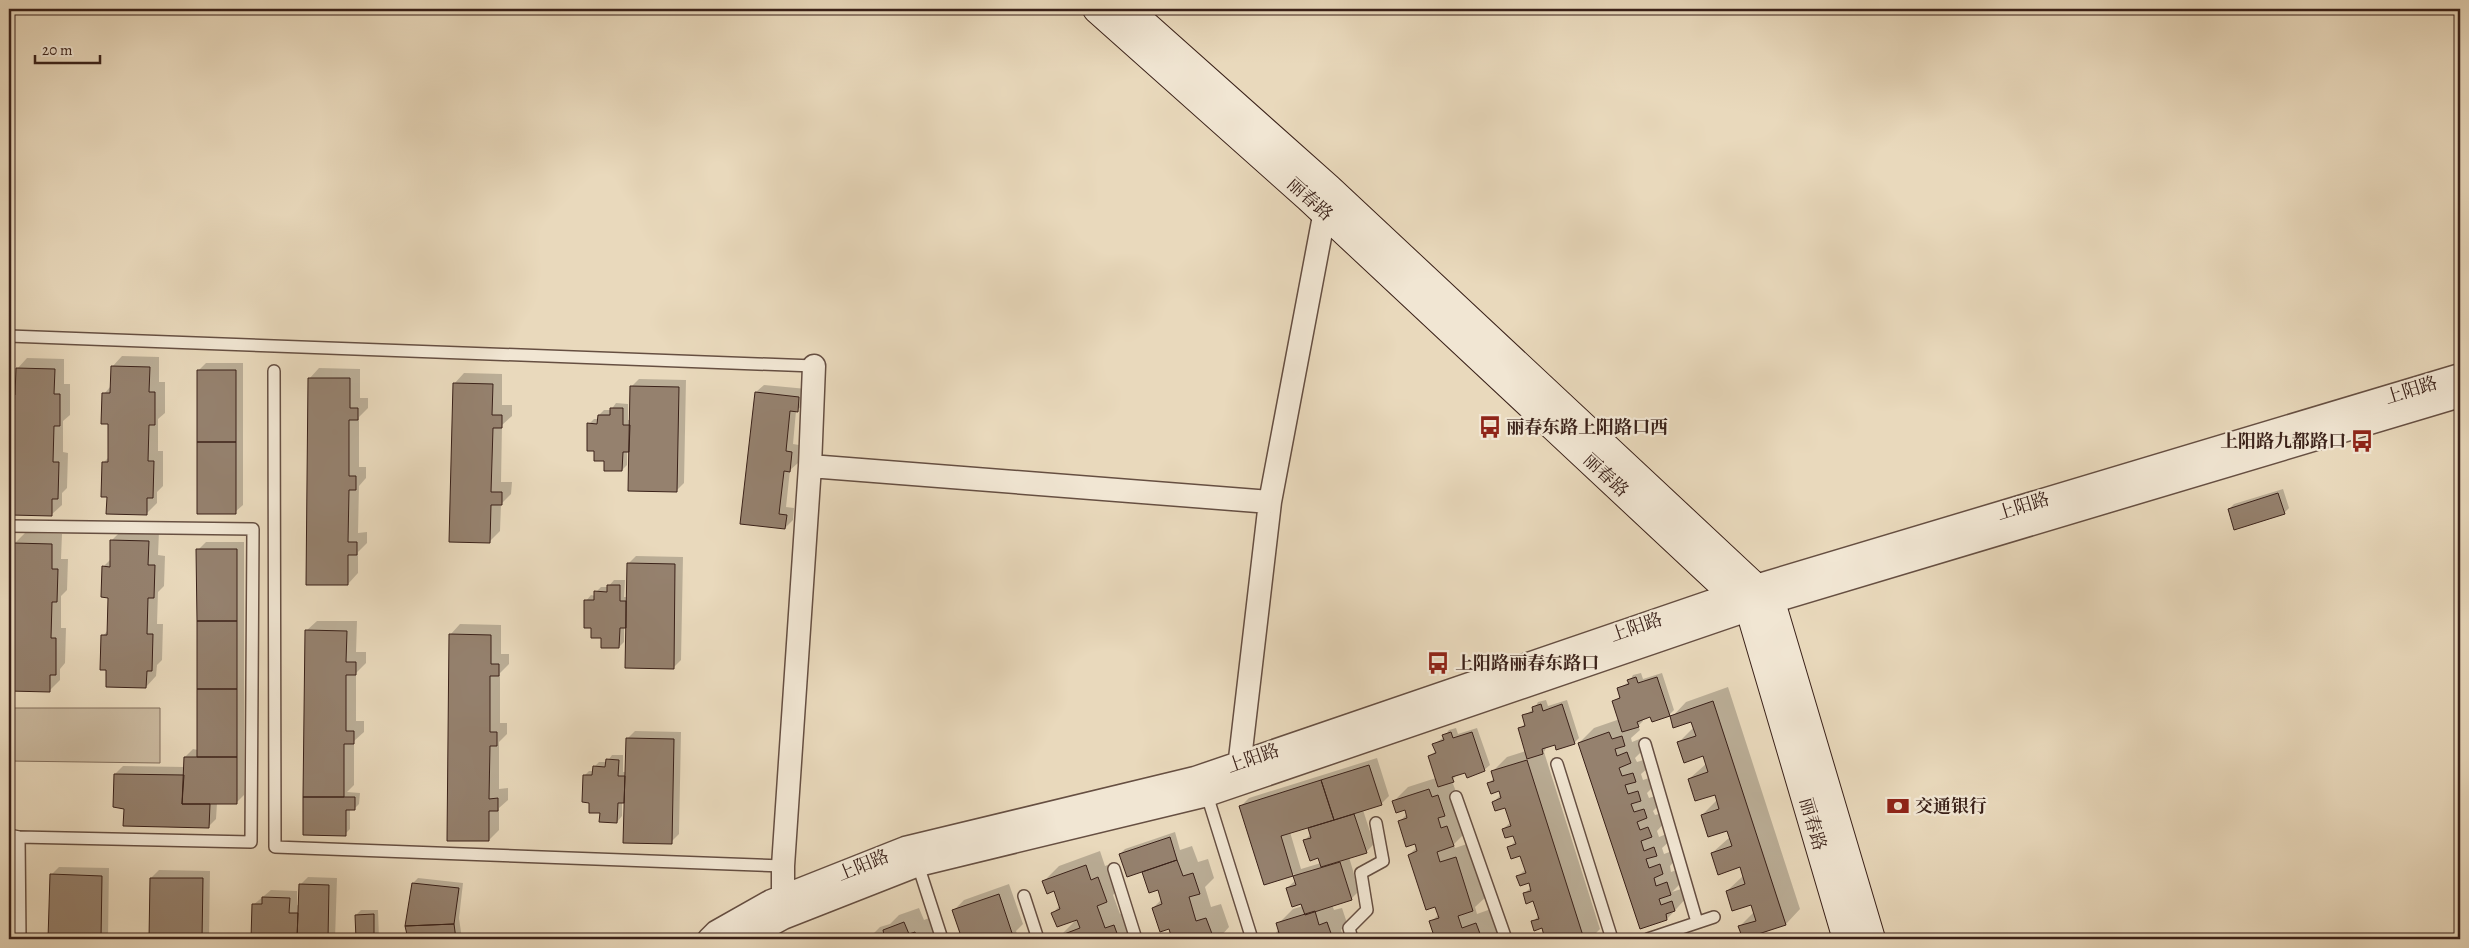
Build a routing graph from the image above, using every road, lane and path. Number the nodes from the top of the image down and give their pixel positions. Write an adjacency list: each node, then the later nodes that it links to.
1 (1097, 9): 3 (main road, 丽春路)
2 (1127, 9): 3 (main road, 丽春路)
3 (1327, 200): 10 (street); 12 (main road, 丽春路)
4 (9, 336): 5 (lane)
5 (814, 366): 9 (street)
6 (274, 371): 22 (lane)
7 (2460, 375): 12 (street, 上阳路)
8 (2460, 396): 12 (street, 上阳路)
9 (810, 466): 10 (street); 22 (street)
10 (1270, 502): 14 (street)
11 (9, 526): 20 (lane)
12 (1752, 598): 14 (street, 上阳路); 16 (street, 上阳路); 39 (main road, 丽春路); 40 (main road, 丽春路)
13 (1645, 744): 27 (lane)
14 (1240, 763): 16 (street); 25 (street, 上阳路)
15 (1557, 764): 37 (lane)
16 (1237, 785): 17 (street, 上阳路)
17 (1207, 795): 21 (street, 上阳路); 34 (lane)
18 (1456, 797): 36 (lane)
19 (1376, 823): 35 (lane)
20 (14, 836): 28 (lane)
21 (918, 865): 25 (street, 上阳路); 31 (lane)
22 (783, 866): 25 (street)
23 (1114, 869): 33 (lane)
24 (1024, 896): 32 (lane)
25 (783, 907): 29 (street, 上阳路); 30 (street, 上阳路)
26 (1714, 917): 27 (lane)
27 (1698, 922): 38 (lane)
28 (20, 939)
29 (709, 939)
30 (746, 939)
31 (942, 939)
32 (1038, 939)
33 (1136, 939)
34 (1252, 939)
35 (1352, 939)
36 (1506, 939)
37 (1612, 939)
38 (1648, 939)
39 (1847, 939)
40 (1871, 939)

